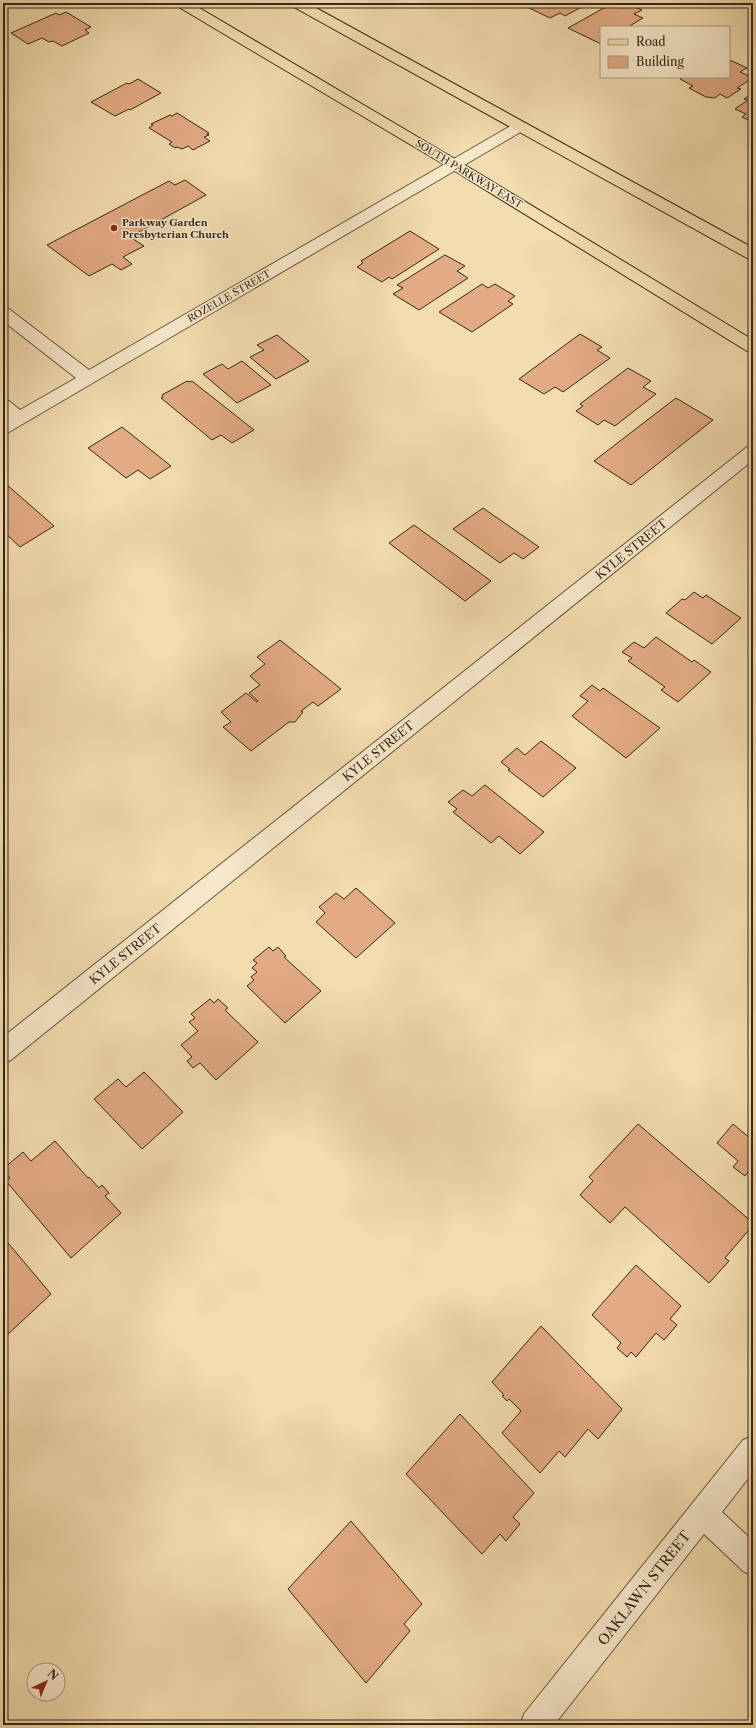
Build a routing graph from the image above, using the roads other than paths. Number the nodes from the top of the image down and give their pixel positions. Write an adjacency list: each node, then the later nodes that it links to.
1 (182, 3): 4 (main road, SOUTH PARKWAY EAST)
2 (297, 3): 3 (main road)
3 (519, 127): 4 (street, ROZELLE STREET); 5 (main road)
4 (455, 165): 7 (main road, SOUTH PARKWAY EAST); 8 (street, ROZELLE STREET)
5 (753, 255)
6 (3, 313): 8 (street)
7 (751, 343)
8 (88, 378): 10 (street, ROZELLE STREET)
9 (3, 405): 10 (street)
10 (19, 418): 11 (street, ROZELLE STREET)
11 (3, 428)
12 (753, 451): 13 (street, KYLE STREET)
13 (3, 1052)
14 (753, 1450): 15 (street, OAKLAWN STREET)
15 (703, 1513): 16 (street); 17 (street, OAKLAWN STREET)
16 (753, 1561)
17 (535, 1725)

